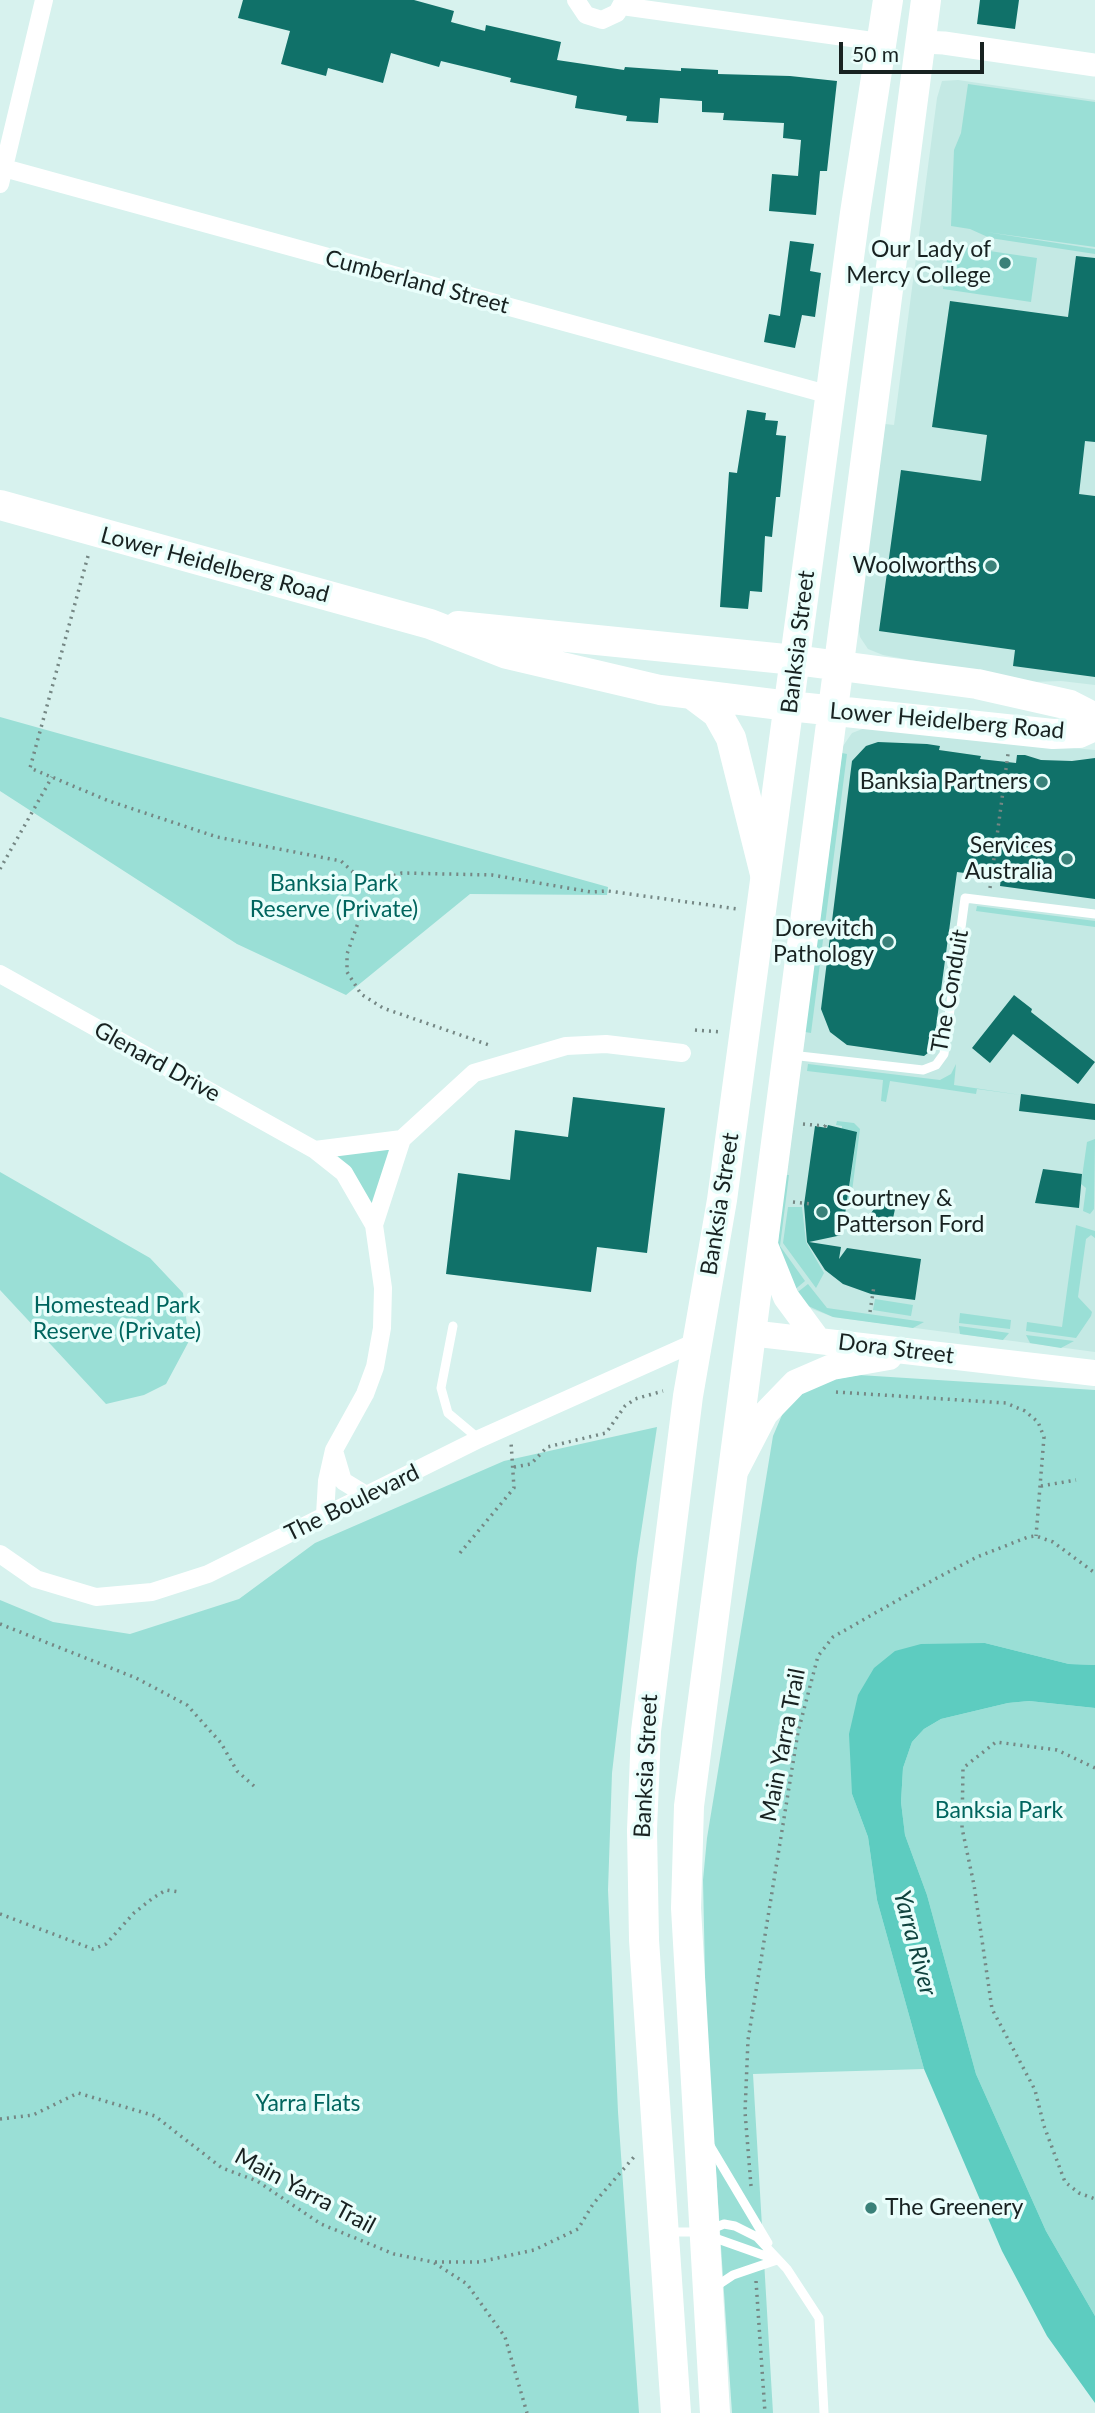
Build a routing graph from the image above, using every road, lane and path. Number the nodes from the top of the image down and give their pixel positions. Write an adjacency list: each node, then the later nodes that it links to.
1 (44, 0): 9 (street)
2 (888, 0): 6 (main road, Banksia Street)
3 (926, 0): 7 (main road, Banksia Street)
4 (572, 1): 5 (street)
5 (623, 3): 6 (street)
6 (880, 42): 7 (main road); 10 (main road, Banksia Street)
7 (921, 43): 8 (street); 15 (main road, Banksia Street)
8 (1095, 65)
9 (2, 176): 10 (street, Cumberland Street)
10 (831, 395): 14 (main road, Banksia Street)
11 (0, 505): 13 (main road, Lower Heidelberg Road)
12 (89, 556): 22 (path)
13 (430, 624): 14 (main road, Lower Heidelberg Road); 16 (main road, Lower Heidelberg Road)
14 (795, 660): 15 (main road, Lower Heidelberg Road); 17 (main road, Banksia Street)
15 (840, 664): 18 (main road, Banksia Street); 19 (main road, Lower Heidelberg Road)
16 (693, 695): 17 (main road, Lower Heidelberg Road); 24 (main road)
17 (789, 706): 18 (main road, Lower Heidelberg Road); 24 (main road, Banksia Street)
18 (833, 710): 20 (main road, Lower Heidelberg Road); 34 (main road, Banksia Street)
19 (1095, 718)
20 (1095, 726)
21 (1008, 752): 26 (path)
22 (52, 777): 23 (path); 25 (path)
23 (0, 869)
24 (766, 880): 48 (main road, Banksia Street)
25 (366, 884): 27 (path); 32 (path)
26 (988, 901): 28 (lane, The Conduit); 34 (lane, The Conduit)
27 (738, 909)
28 (1095, 914)
29 (0, 974): 38 (street, Glenard Drive)
30 (695, 1030): 31 (path)
31 (724, 1032)
32 (492, 1046)
33 (682, 1053): 37 (street, Glenard Drive)
34 (788, 1055): 42 (main road, Banksia Street)
35 (825, 1120): 36 (path)
36 (798, 1124)
37 (402, 1139): 38 (street); 41 (street, Glenard Drive)
38 (315, 1150): 41 (street, Glenard Drive)
39 (787, 1201): 40 (path)
40 (812, 1204)
41 (374, 1225): 55 (street, Glenard Drive)
42 (762, 1238): 46 (main road, Banksia Street); 47 (main road)
43 (874, 1286): 44 (path)
44 (870, 1312)
45 (453, 1326): 54 (lane)
46 (750, 1333): 47 (main road, Dora Street); 48 (main road, Dora Street); 57 (main road, Banksia Street)
47 (817, 1339): 49 (main road, Dora Street)
48 (698, 1341): 53 (street, The Boulevard); 74 (main road, Banksia Street)
49 (922, 1351): 50 (main road, Dora Street); 57 (main road)
50 (1095, 1372)
51 (665, 1390): 56 (path)
52 (834, 1392): 59 (path)
53 (508, 1426): 54 (street, The Boulevard); 56 (path)
54 (479, 1439): 60 (street, The Boulevard)
55 (334, 1451): 60 (street); 61 (street, Glenard Drive)
56 (514, 1467): 63 (path)
57 (732, 1477): 73 (main road, Banksia Street)
58 (1076, 1480): 59 (path)
59 (1041, 1486): 62 (path)
60 (366, 1495): 61 (street, The Boulevard)
61 (325, 1515): 64 (street, The Boulevard)
62 (1036, 1536): 65 (path); 71 (path, Main Yarra Trail)
63 (460, 1553)
64 (0, 1554)
65 (1095, 1573)
66 (0, 1624): 68 (path)
67 (1095, 1768): 75 (path)
68 (254, 1786)
69 (179, 1892): 70 (path)
70 (0, 1914)
71 (745, 2075)
72 (0, 2119): 79 (path, Main Yarra Trail)
73 (698, 2125): 77 (main road, Banksia Street); 78 (lane)
74 (658, 2132): 76 (main road, Banksia Street); 79 (path)
75 (1095, 2199)
76 (662, 2232): 77 (lane); 82 (main road, Banksia Street)
77 (704, 2232): 78 (lane); 78 (lane); 80 (main road, Banksia Street)
78 (778, 2260): 80 (lane); 84 (lane)
79 (433, 2262): 81 (path, Main Yarra Trail)
80 (708, 2291): 83 (main road, Banksia Street)
81 (527, 2413)
82 (676, 2413)
83 (715, 2413)
84 (824, 2413)

